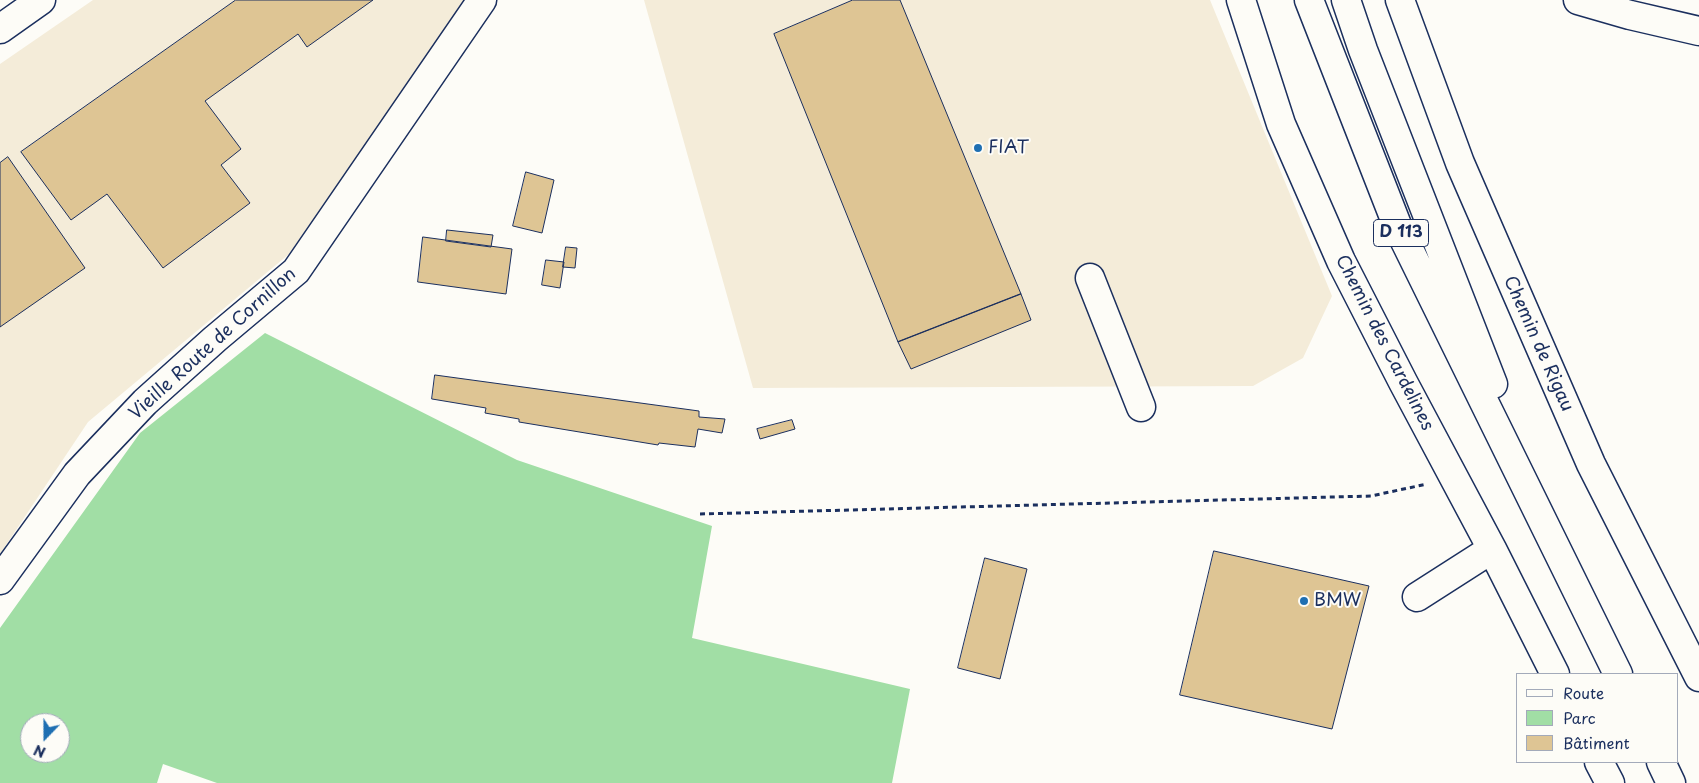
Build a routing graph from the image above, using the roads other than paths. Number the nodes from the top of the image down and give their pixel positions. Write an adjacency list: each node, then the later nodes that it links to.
1 (41, 0): 8 (street)
2 (482, 0): 14 (street, Vieille Route de Cornillon)
3 (1241, 0): 13 (street, Chemin des Cardelines)
4 (1309, 0): 12 (street, D 113)
5 (1346, 0): 12 (street, D 113)
6 (1400, 0): 18 (street, Chemin de Rigau)
7 (1578, 0): 9 (street)
8 (0, 28)
9 (1699, 31)
10 (1090, 278): 11 (street)
11 (1141, 407)
12 (1511, 458): 17 (street, D 113)
13 (1492, 549): 15 (street); 16 (street, Chemin des Cardelines)
14 (0, 580)
15 (1417, 597)
16 (1554, 673)
17 (1618, 673)
18 (1699, 677)
19 (1600, 763): 21 (street)
20 (1662, 763): 22 (street)
21 (1610, 783)
22 (1672, 783)

